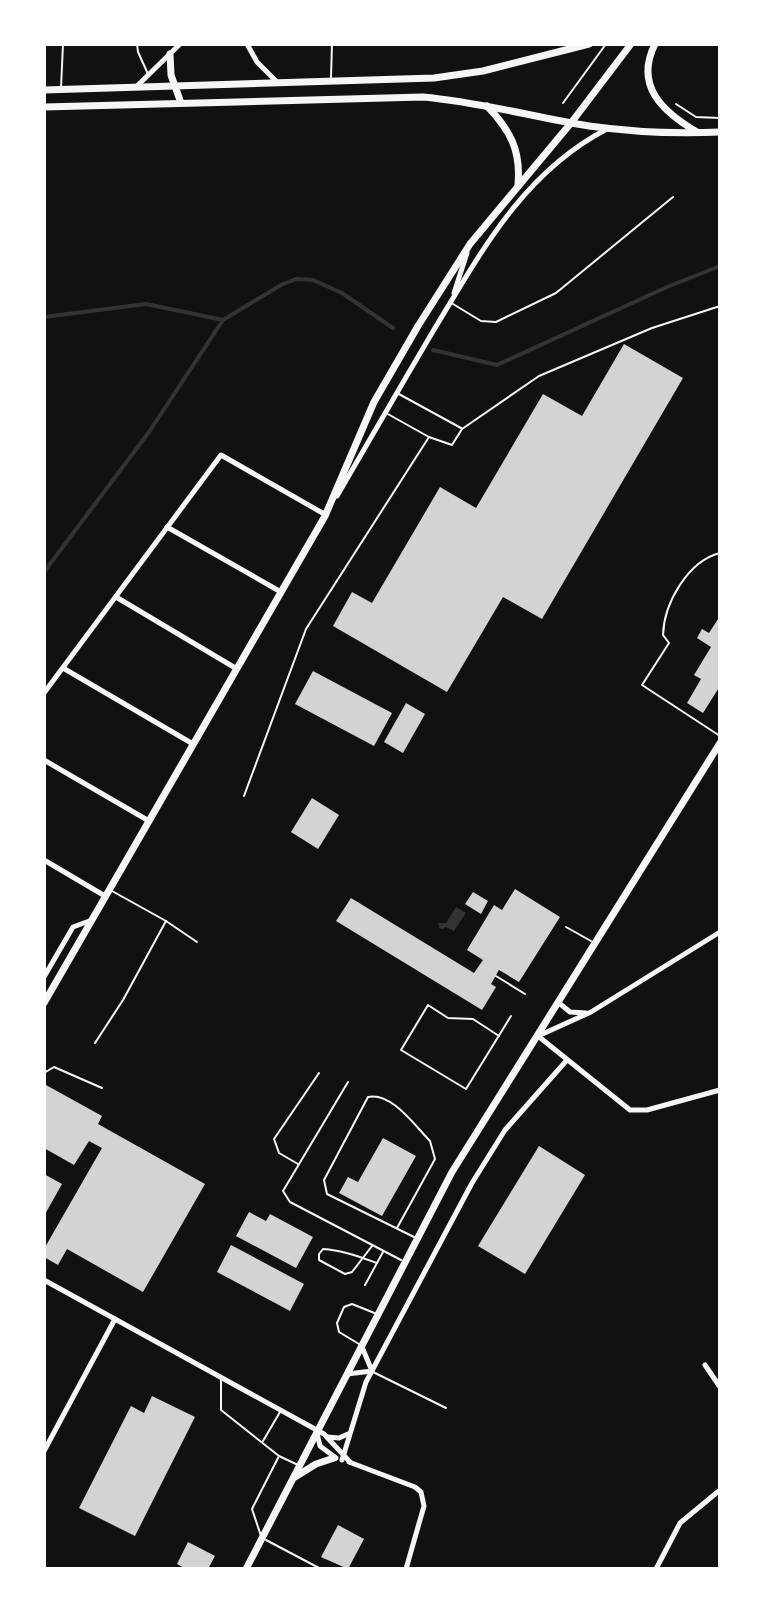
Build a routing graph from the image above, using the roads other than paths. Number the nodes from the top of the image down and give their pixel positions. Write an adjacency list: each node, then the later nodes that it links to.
1 (63, 44): 18 (lane)
2 (137, 44): 13 (lane)
3 (180, 44): 11 (street)
4 (247, 44): 15 (street)
5 (332, 44): 14 (lane)
6 (550, 44): 12 (lane)
7 (571, 44): 12 (main road)
8 (589, 44): 12 (main road)
9 (631, 44): 23 (main road)
10 (655, 44): 26 (main road)
11 (170, 54): 13 (street); 16 (main road)
12 (554, 54): 14 (main road)
13 (149, 75): 17 (street)
14 (331, 82): 15 (main road)
15 (279, 83): 16 (main road)
16 (174, 86): 17 (main road); 20 (main road)
17 (136, 87): 18 (main road)
18 (62, 89): 19 (main road)
19 (44, 90)
20 (181, 103): 21 (main road); 22 (main road)
21 (486, 105): 23 (main road); 27 (main road)
22 (44, 107)
23 (571, 123): 24 (main road); 27 (main road)
24 (609, 128): 26 (main road); 30 (street)
25 (720, 132): 26 (main road)
26 (699, 133)
27 (518, 186): 29 (main road)
28 (673, 197): 30 (lane)
29 (470, 244): 30 (street); 36 (main road)
30 (451, 302): 32 (street)
31 (720, 306): 34 (lane)
32 (397, 393): 33 (street); 34 (lane)
33 (385, 413): 35 (lane); 36 (street)
34 (462, 429): 35 (lane)
35 (429, 437): 48 (lane)
36 (325, 516): 37 (street); 39 (main road)
37 (167, 527): 39 (street); 40 (street)
38 (720, 553): 44 (lane)
39 (281, 592): 42 (main road)
40 (116, 597): 41 (street); 42 (street)
41 (63, 668): 43 (street); 46 (street)
42 (237, 669): 46 (main road)
43 (44, 693)
44 (720, 736)
45 (720, 743): 57 (main road)
46 (193, 744): 49 (main road)
47 (44, 760): 49 (street)
48 (244, 796)
49 (149, 821): 51 (main road)
50 (44, 860): 51 (street)
51 (108, 893): 52 (main road); 53 (lane)
52 (93, 919): 58 (street); 59 (main road)
53 (166, 921): 56 (lane); 65 (lane)
54 (566, 927): 57 (lane)
55 (720, 932): 61 (street)
56 (197, 942)
57 (596, 944): 60 (main road)
58 (44, 977)
59 (44, 1003)
60 (559, 1003): 61 (street); 64 (main road)
61 (591, 1012): 64 (street)
62 (511, 1016): 63 (lane)
63 (499, 1036): 63 (lane)
64 (538, 1036): 66 (street); 74 (main road)
65 (95, 1043)
66 (567, 1060): 71 (street); 86 (street)
67 (44, 1073): 70 (lane)
68 (319, 1073): 72 (lane)
69 (348, 1082): 72 (lane)
70 (102, 1088)
71 (720, 1090)
72 (299, 1165): 75 (lane)
73 (397, 1228): 73 (lane); 74 (lane)
74 (418, 1238): 79 (main road)
75 (373, 1246): 76 (lane); 77 (lane)
76 (384, 1251): 78 (lane); 79 (lane)
77 (363, 1258): 77 (lane); 78 (lane)
78 (377, 1263): 81 (lane)
79 (406, 1263): 82 (main road)
80 (44, 1280): 83 (street)
81 (365, 1285)
82 (378, 1315): 84 (main road); 84 (lane)
83 (115, 1319): 88 (street); 96 (street)
84 (362, 1346): 86 (street); 87 (main road)
85 (705, 1365): 89 (street)
86 (372, 1371): 87 (street); 90 (lane); 93 (street)
87 (347, 1374): 92 (main road)
88 (221, 1378): 91 (street); 95 (lane)
89 (720, 1387)
90 (446, 1408)
91 (281, 1411): 92 (street); 95 (lane)
92 (317, 1432): 94 (street); 98 (street); 99 (main road)
93 (349, 1433): 94 (street); 98 (street)
94 (327, 1437): 98 (street)
95 (262, 1443): 97 (lane)
96 (44, 1451)
97 (279, 1456): 99 (lane); 102 (lane)
98 (339, 1458): 100 (main road); 105 (street)
99 (299, 1466): 100 (main road)
100 (293, 1478): 102 (main road)
101 (720, 1490): 106 (street)
102 (262, 1538): 103 (main road); 104 (lane)
103 (246, 1569)
104 (321, 1569)
105 (406, 1569)
106 (656, 1569)

